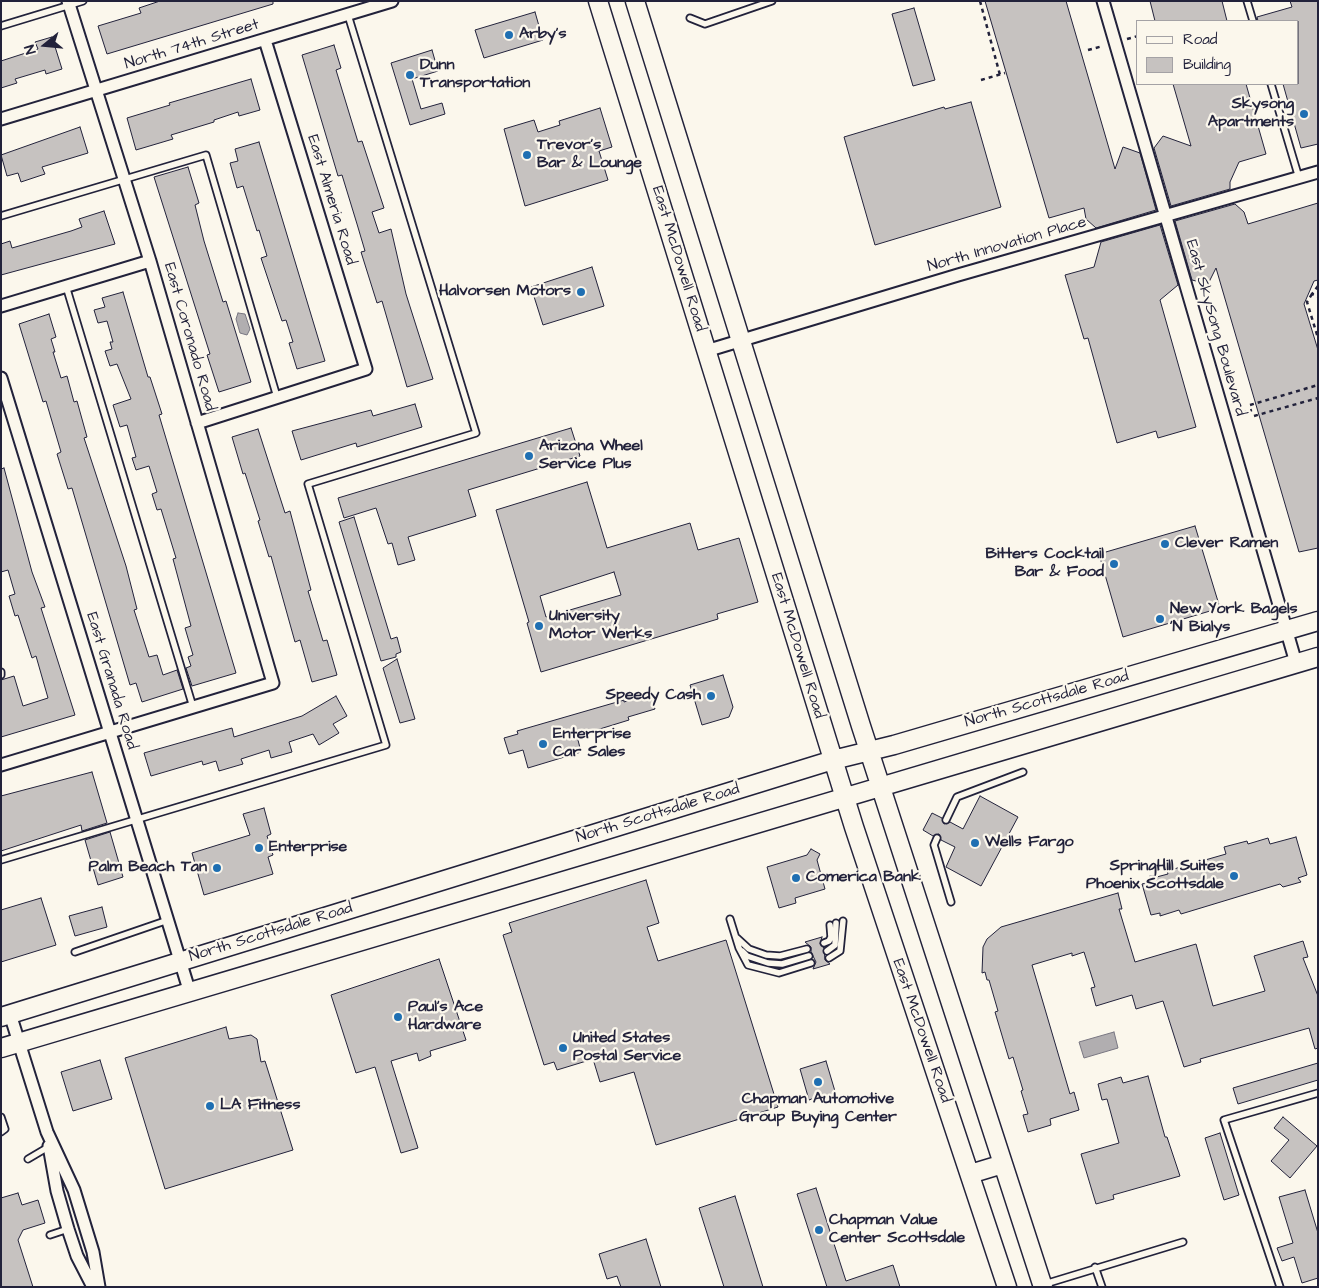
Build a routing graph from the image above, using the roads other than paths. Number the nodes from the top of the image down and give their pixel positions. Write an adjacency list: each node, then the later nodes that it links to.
1 (83, 1): 8 (lane)
2 (392, 1): 9 (street, North 74th Street)
3 (598, 1): 26 (main road, East McDowell Road)
4 (634, 1): 25 (main road)
5 (772, 1): 10 (lane)
6 (1103, 1): 21 (street, East SkySong Boulevard)
7 (1247, 1): 11 (lane)
8 (69, 3): 12 (lane); 15 (street, East Coronado Road)
9 (352, 9): 13 (street, North 74th Street); 42 (lane)
10 (690, 18)
11 (1253, 20)
12 (1, 26)
13 (264, 40): 15 (street, North 74th Street); 28 (street, East Almeria Road)
14 (1271, 85): 19 (lane)
15 (97, 90): 16 (street, North 74th Street); 18 (street, East Coronado Road)
16 (1, 120)
17 (1318, 172): 19 (street, North Innovation Place)
18 (124, 178): 20 (lane); 22 (street, East Coronado Road); 28 (lane)
19 (1298, 178): 21 (street, North Innovation Place)
20 (1, 216)
21 (1166, 216): 25 (street, North Innovation Place); 31 (street, East SkySong Boulevard)
22 (150, 261): 23 (street); 29 (street, East Coronado Road)
23 (66, 286): 24 (street); 34 (lane)
24 (1, 306)
25 (742, 340): 26 (street, North Innovation Place); 36 (main road)
26 (706, 351): 37 (main road, East McDowell Road)
27 (1, 378): 35 (street, East Granada Road)
28 (277, 398): 29 (street)
29 (197, 423): 34 (street, East Coronado Road)
30 (1318, 621): 31 (main road, North Scottsdale Road)
31 (1286, 630): 33 (street, East SkySong Boulevard); 36 (main road, North Scottsdale Road)
32 (1318, 657): 33 (main road, North Scottsdale Road)
33 (1296, 663): 40 (main road, North Scottsdale Road)
34 (193, 708): 35 (street)
35 (110, 733): 38 (street); 42 (street, East Granada Road)
36 (870, 751): 37 (main road, North Scottsdale Road); 40 (main road)
37 (832, 760): 41 (main road, East McDowell Road); 58 (main road, North Scottsdale Road)
38 (1, 765)
39 (1023, 772): 43 (lane)
40 (882, 788): 41 (main road, North Scottsdale Road); 69 (main road)
41 (844, 799): 60 (main road, North Scottsdale Road); 70 (main road, East McDowell Road)
42 (136, 818): 45 (lane); 47 (street, East Granada Road)
43 (946, 820)
44 (937, 838): 46 (lane)
45 (1, 860)
46 (951, 902)
47 (168, 920): 55 (lane); 58 (street, East Granada Road)
48 (730, 920): 50 (lane)
49 (836, 923): 51 (lane); 54 (lane); 57 (lane)
50 (735, 936): 52 (lane); 53 (lane)
51 (824, 943)
52 (739, 948): 56 (lane); 59 (lane)
53 (807, 949)
54 (826, 951)
55 (75, 952)
56 (809, 956)
57 (829, 958)
58 (181, 960): 60 (street, East Granada Road); 61 (main road, North Scottsdale Road)
59 (811, 963)
60 (190, 993): 62 (main road, North Scottsdale Road)
61 (6, 1015): 62 (street)
62 (18, 1042): 63 (main road, North Scottsdale Road); 67 (street)
63 (1, 1048)
64 (1318, 1093): 80 (lane)
65 (1, 1117): 66 (lane)
66 (1, 1132)
67 (51, 1146): 68 (lane); 71 (street); 77 (street)
68 (28, 1159)
69 (1003, 1164): 70 (main road); 75 (main road)
70 (970, 1174): 78 (main road, East McDowell Road)
71 (68, 1229): 72 (lane); 76 (street)
72 (50, 1234)
73 (1183, 1242): 74 (lane)
74 (1095, 1267): 75 (lane); 79 (lane)
75 (1043, 1286)
76 (93, 1287)
77 (99, 1287)
78 (1007, 1287)
79 (1102, 1287)
80 (1280, 1287)

